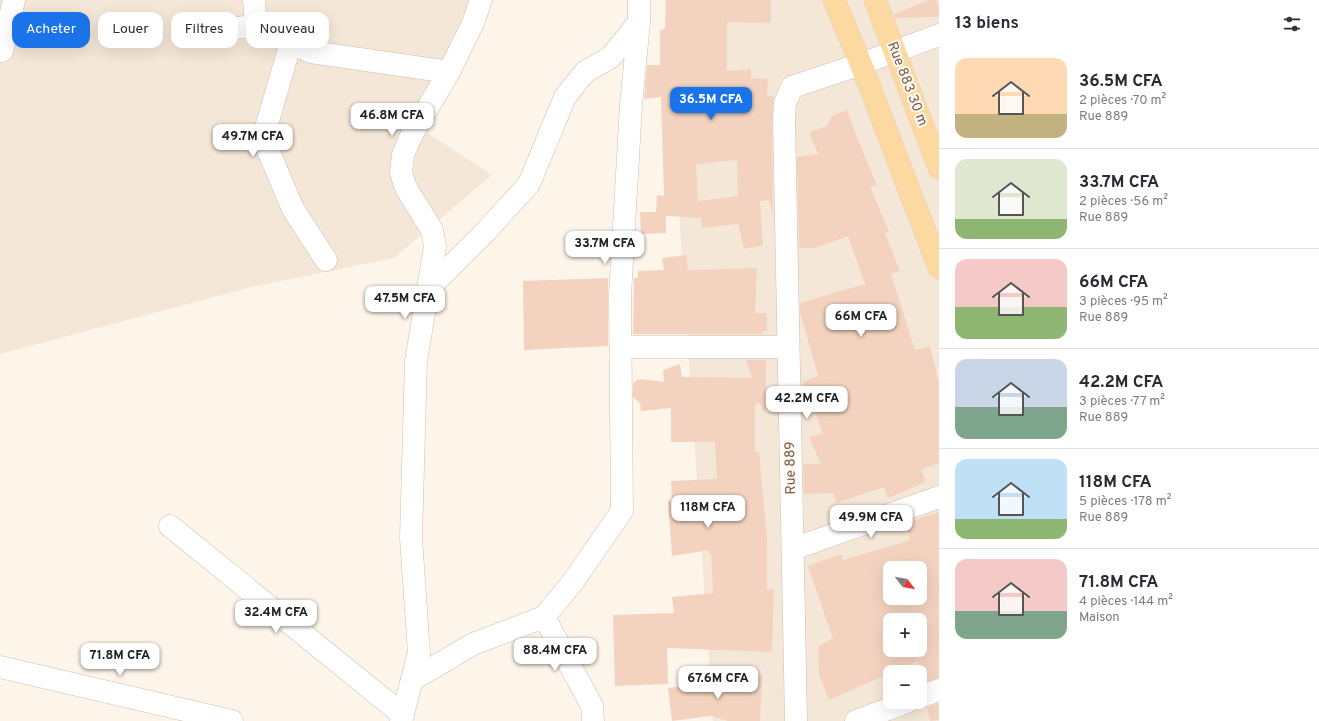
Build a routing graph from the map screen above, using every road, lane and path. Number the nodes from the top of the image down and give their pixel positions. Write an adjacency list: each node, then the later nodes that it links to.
1 (14, 0): 12 (street)
2 (254, 0): 7 (street)
3 (481, 0): 15 (street)
4 (639, 0): 8 (street)
5 (834, 0): 14 (main road)
6 (875, 0): 13 (main road, Rue 883 30 m)
7 (255, 12)
8 (639, 22): 19 (street); 20 (street)
9 (939, 34): 13 (street, Rue 889)
10 (289, 48): 17 (street)
11 (303, 48): 15 (street)
12 (2, 51)
13 (895, 51): 14 (street, Rue 889); 16 (main road, Rue 883 30 m)
14 (861, 64): 18 (main road); 21 (street, Rue 889)
15 (449, 72): 19 (street)
16 (939, 168)
17 (326, 260)
18 (939, 268)
19 (428, 289): 27 (street)
20 (621, 347): 21 (street); 25 (street)
21 (788, 347): 24 (street, Rue 889)
22 (939, 497): 24 (street)
23 (170, 526): 31 (street)
24 (793, 549): 34 (street, Rue 889)
25 (544, 616): 27 (street); 33 (street)
26 (0, 667): 32 (street)
27 (412, 680): 31 (street)
28 (939, 690): 29 (street)
29 (927, 694)
30 (888, 709): 35 (street)
31 (402, 718)
32 (232, 721)
33 (593, 721)
34 (796, 721)
35 (856, 721)

